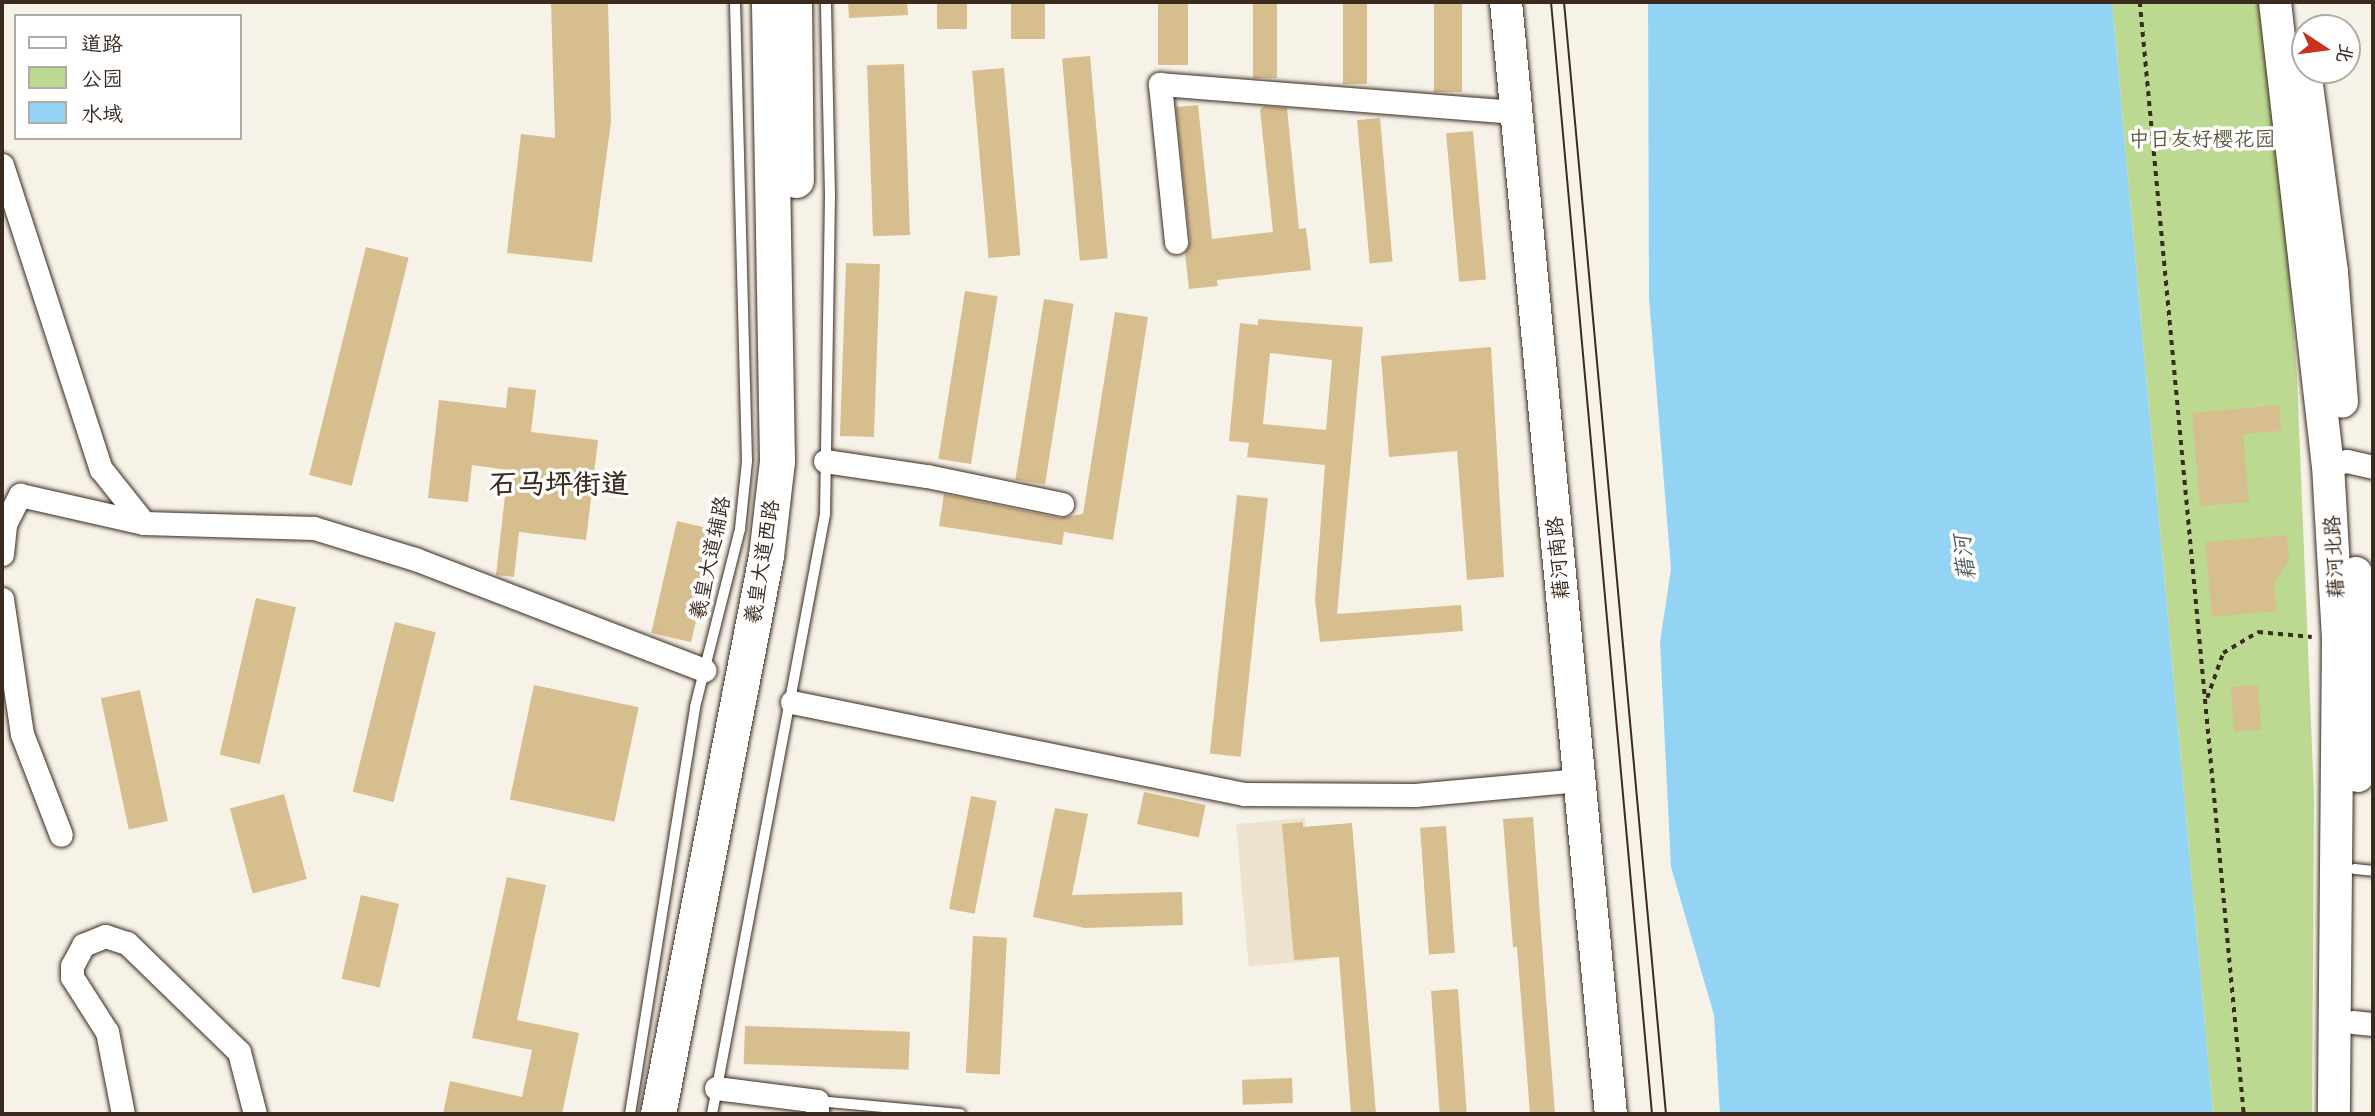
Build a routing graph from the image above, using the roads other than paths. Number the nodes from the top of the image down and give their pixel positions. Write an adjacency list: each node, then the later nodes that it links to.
1 (735, 2): 18 (lane, 羲皇大道辅路)
2 (769, 2): 29 (main road, 羲皇大道西路)
3 (794, 2): 30 (main road, 羲皇大道西路)
4 (826, 2): 11 (lane)
5 (1506, 2): 8 (main road, 藉河南路)
6 (2276, 2): 12 (main road, 藉河北路)
7 (2307, 84): 12 (main road, 藉河北路)
8 (1516, 112): 10 (street); 20 (main road, 藉河南路)
9 (2, 165): 14 (street)
10 (1176, 242)
11 (825, 461): 13 (street); 19 (lane)
12 (2349, 464): 17 (main road, 藉河北路)
13 (1062, 504)
14 (144, 523): 15 (street); 18 (street)
15 (2, 554)
16 (2, 599): 21 (street)
17 (2352, 621): 22 (main road, 藉河北路); 34 (main road, 藉河北路)
18 (704, 670): 28 (lane, 羲皇大道辅路)
19 (792, 702): 20 (street); 24 (lane)
20 (1579, 780): 33 (main road, 藉河南路)
21 (61, 835)
22 (2364, 870): 23 (main road, 藉河北路)
23 (2363, 1023): 35 (main road, 藉河北路)
24 (716, 1088): 25 (street); 31 (lane)
25 (817, 1108): 32 (lane)
26 (123, 1114): 27 (street)
27 (255, 1114)
28 (630, 1114)
29 (658, 1114)
30 (681, 1114)
31 (712, 1114)
32 (960, 1114)
33 (1611, 1114)
34 (2334, 1114)
35 (2354, 1114)

